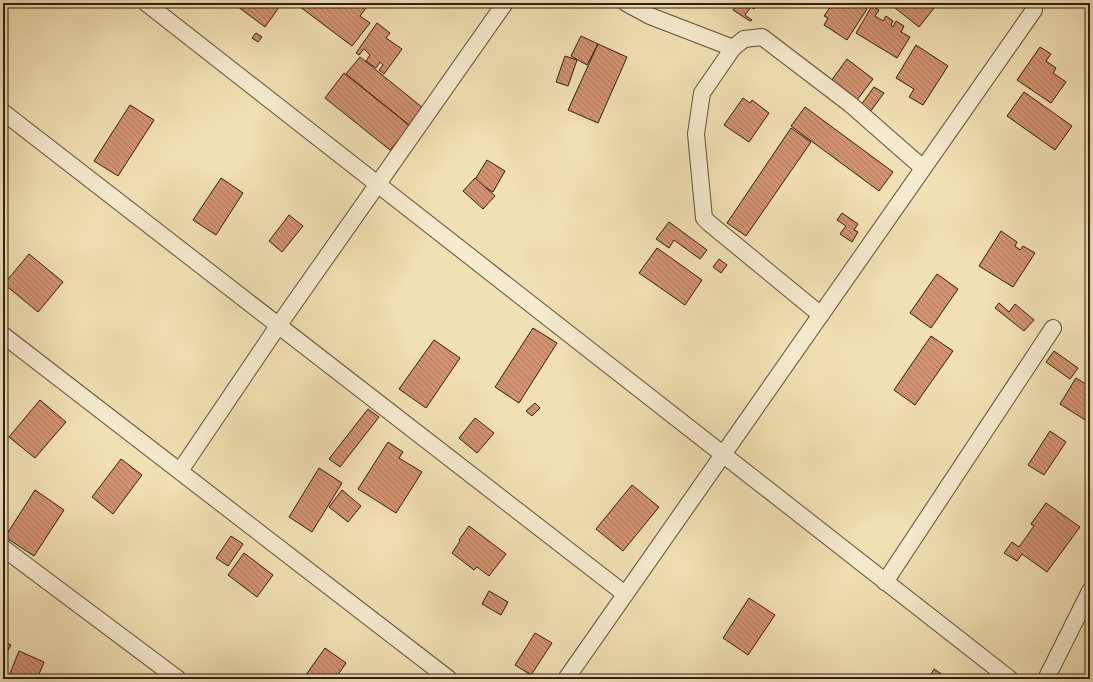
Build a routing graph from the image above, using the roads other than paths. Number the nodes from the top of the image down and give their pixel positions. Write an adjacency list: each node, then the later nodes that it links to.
1 (146, 3): 8 (street)
2 (505, 3): 8 (street)
3 (626, 3): 5 (street)
4 (1034, 10): 7 (street)
5 (733, 48): 7 (street); 9 (street)
6 (3, 112): 10 (street)
7 (924, 168): 9 (street)
8 (378, 185): 10 (street); 13 (street)
9 (821, 315): 13 (street)
10 (278, 326): 14 (street); 18 (street)
11 (1053, 328): 16 (street)
12 (3, 335): 14 (street)
13 (723, 455): 16 (street); 18 (street)
14 (180, 471): 20 (street)
15 (3, 548): 19 (street)
16 (885, 582): 22 (street)
17 (1090, 591): 23 (street)
18 (625, 594): 21 (street)
19 (178, 679)
20 (449, 679)
21 (566, 679)
22 (1010, 679)
23 (1046, 679)

